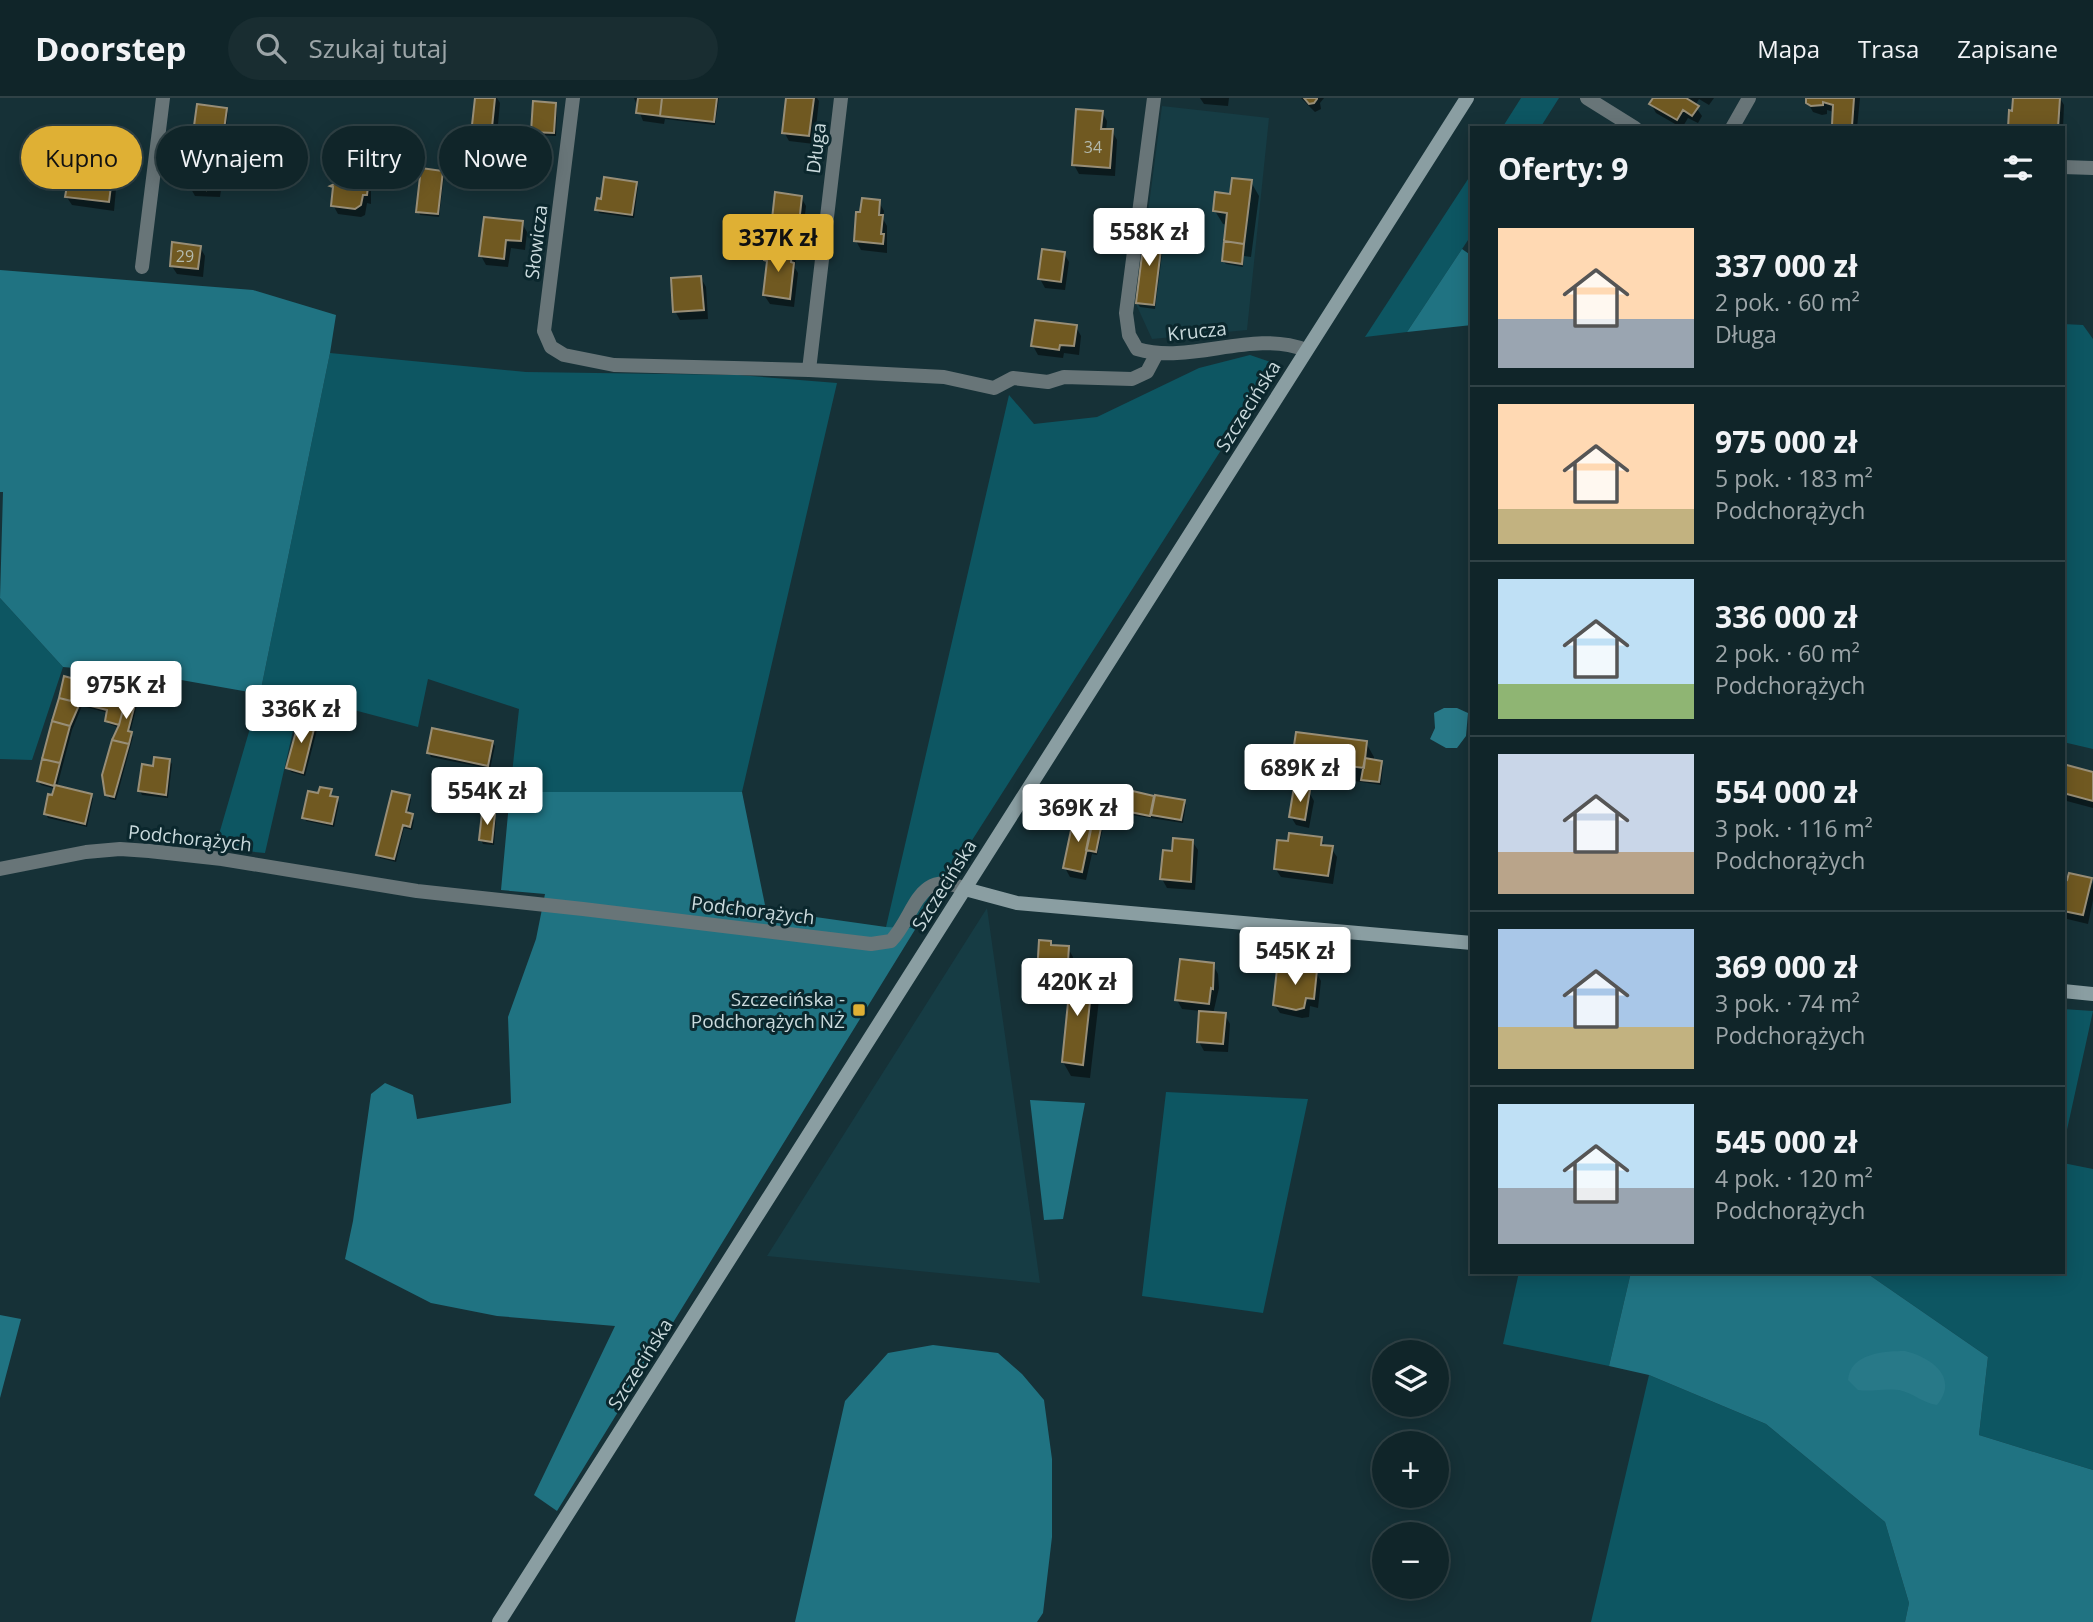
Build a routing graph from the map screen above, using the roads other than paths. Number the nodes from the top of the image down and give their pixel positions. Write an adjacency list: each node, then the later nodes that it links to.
1 (163, 98): 12 (street)
2 (572, 98): 15 (street, Słowicza)
3 (841, 98): 15 (street, Długa)
4 (1154, 98): 14 (street, Krucza)
5 (1467, 98): 13 (main road, Szczecińska)
6 (1587, 98): 8 (street)
7 (1749, 98): 9 (street)
8 (1632, 126)
9 (1733, 126)
10 (2065, 167): 11 (street)
11 (2093, 168)
12 (142, 267)
13 (1306, 350): 14 (street, Krucza); 17 (main road, Szczecińska)
14 (1156, 355): 15 (street)
15 (808, 370)
16 (0, 869): 17 (street, Podchorążych)
17 (965, 889): 18 (main road, Podchorążych); 21 (main road, Szczecińska)
18 (1470, 943)
19 (2065, 991): 20 (main road)
20 (2093, 994)
21 (499, 1622)

